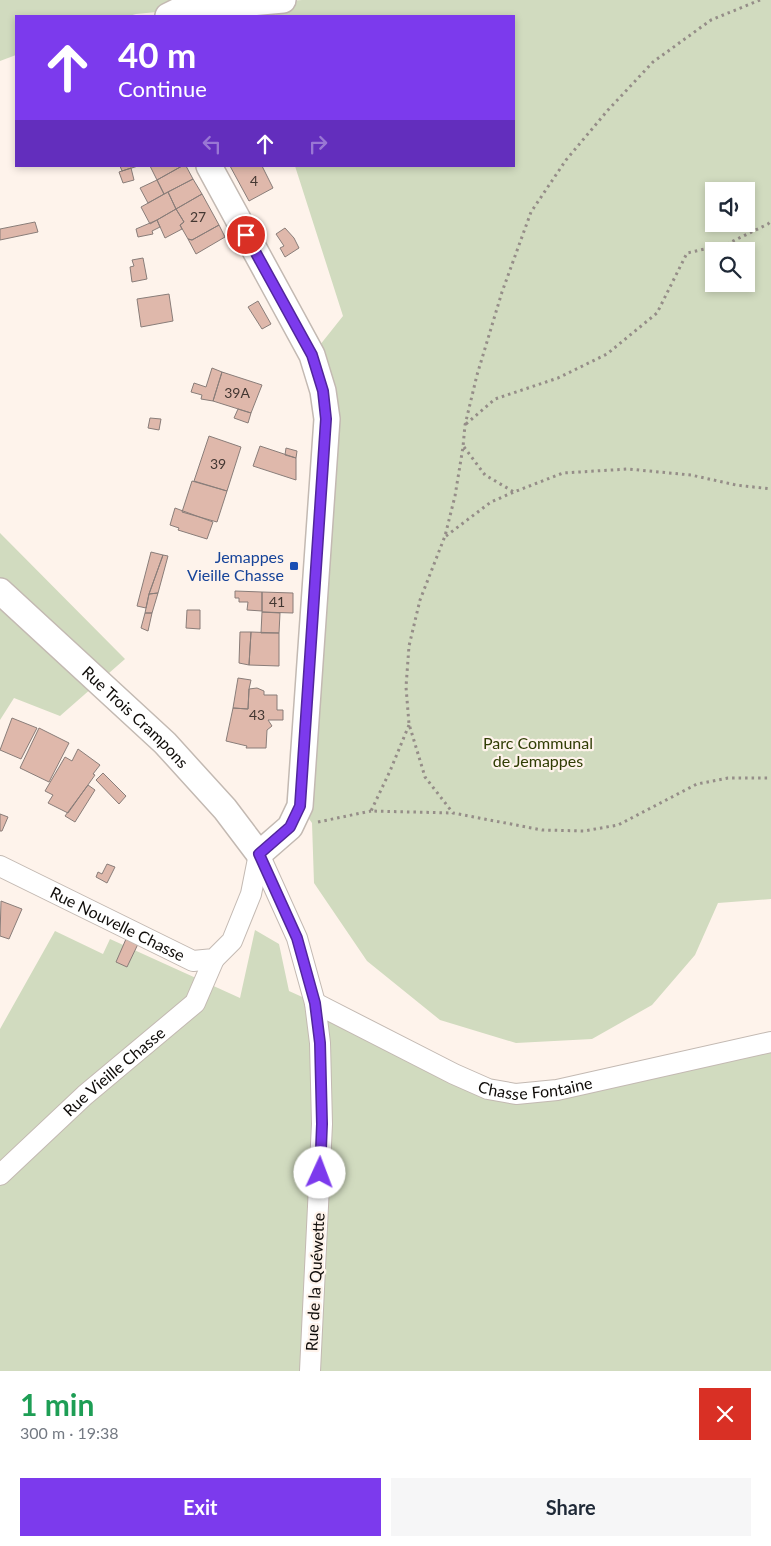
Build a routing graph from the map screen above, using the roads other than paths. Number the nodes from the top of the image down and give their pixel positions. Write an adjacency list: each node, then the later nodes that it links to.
1 (283, 0): 2 (street)
2 (170, 15)
3 (210, 167): 5 (street)
4 (0, 590): 5 (street, Rue Trois Crampons)
5 (259, 854): 7 (street); 8 (street, Rue de la Quéwette)
6 (0, 866): 7 (street, Rue Nouvelle Chasse)
7 (214, 959): 10 (street, Rue Vieille Chasse)
8 (315, 1003): 9 (street, Chasse Fontaine); 11 (street, Rue de la Quéwette)
9 (771, 1042)
10 (0, 1175)
11 (310, 1371)

